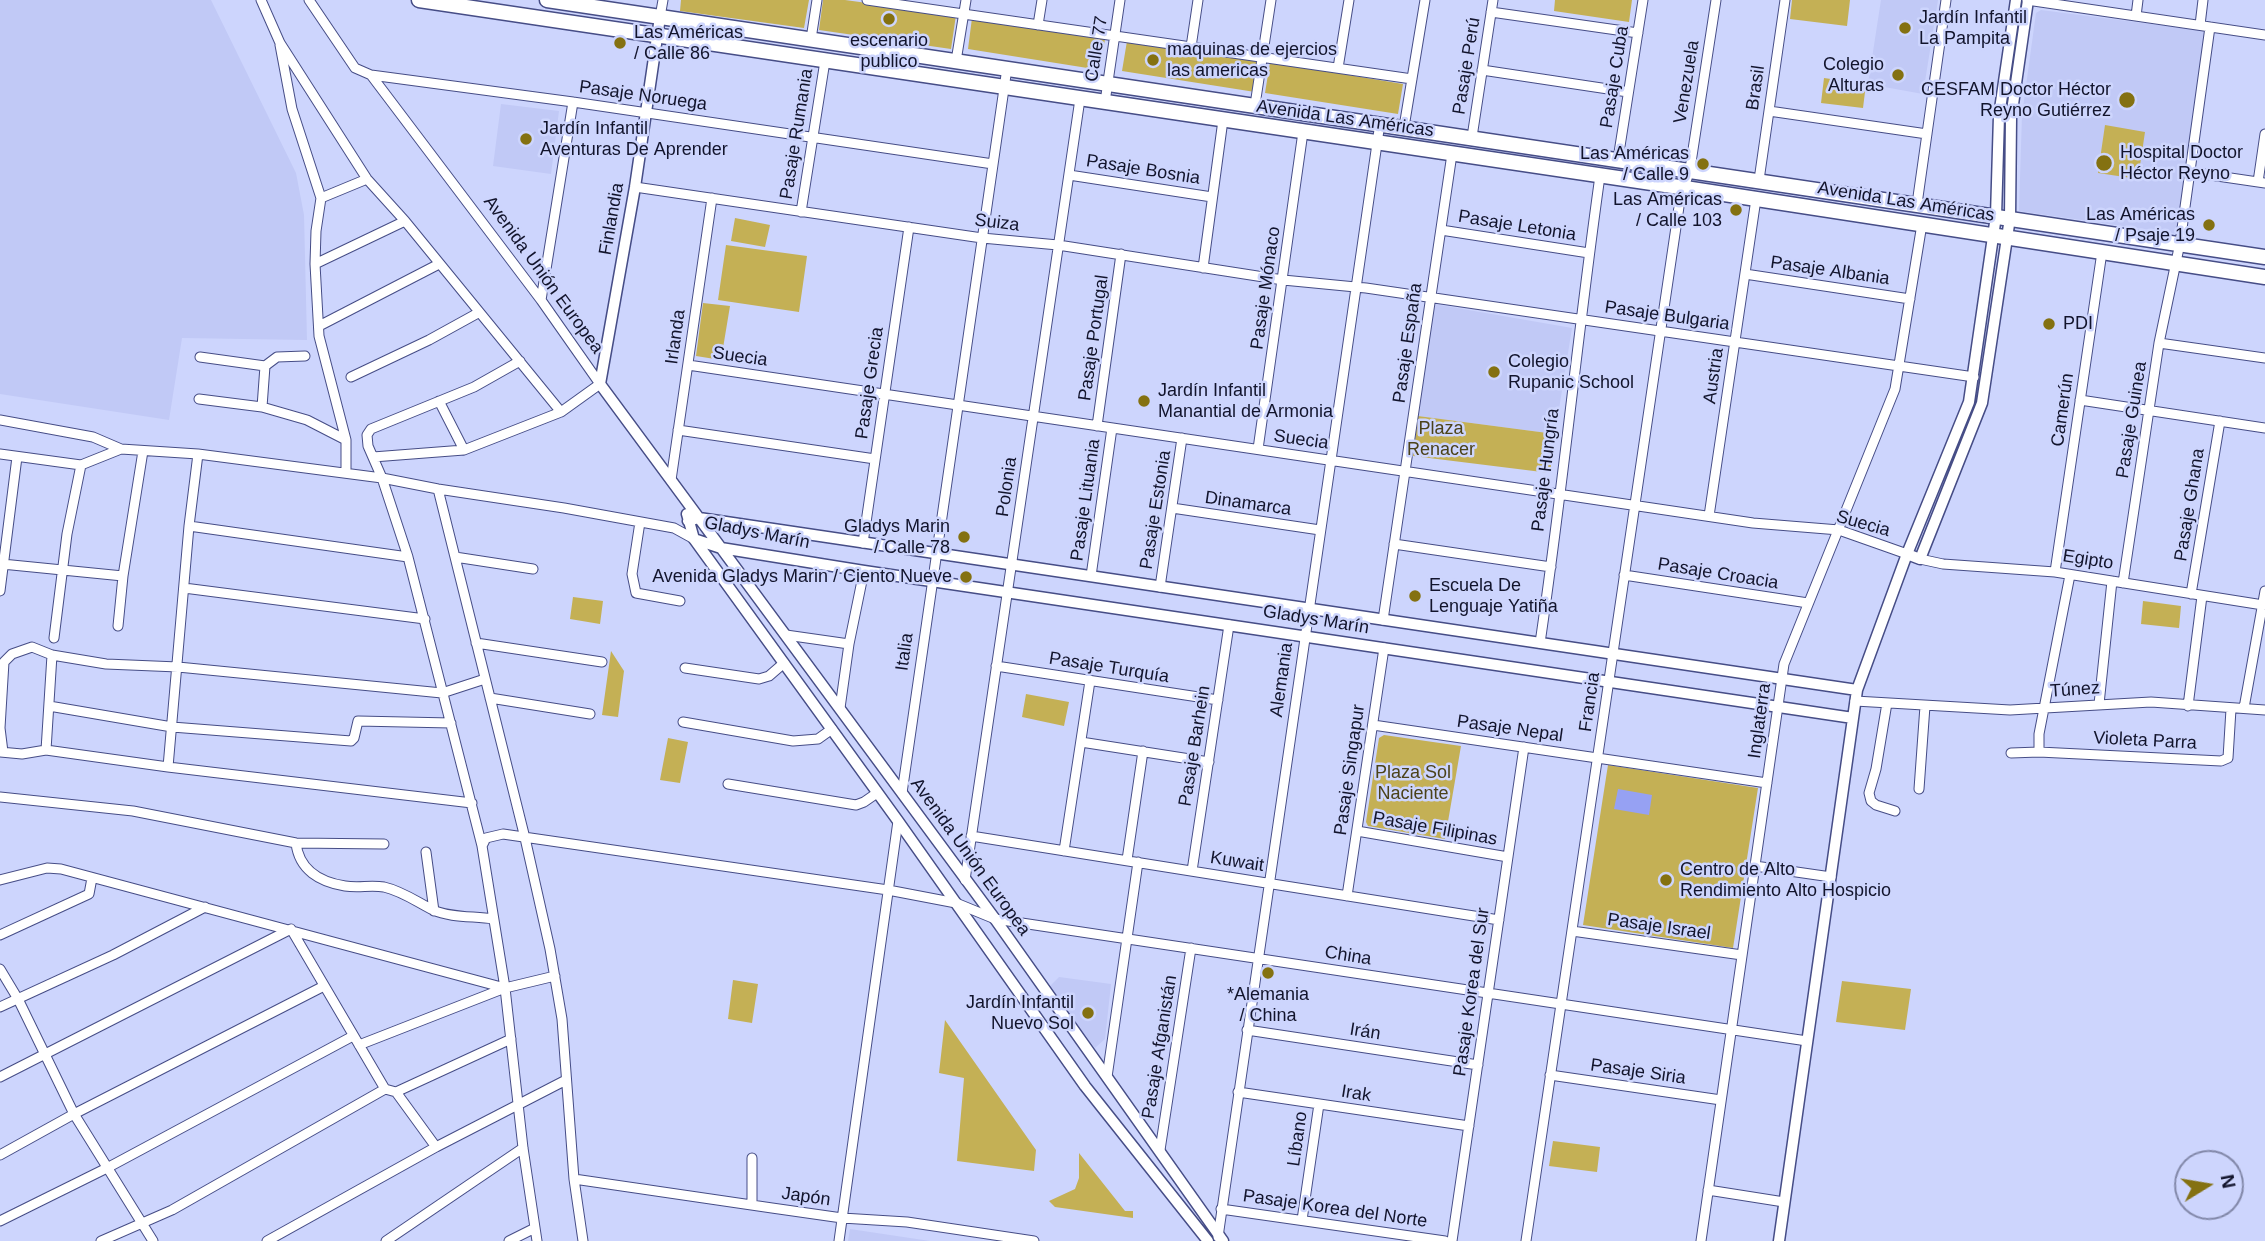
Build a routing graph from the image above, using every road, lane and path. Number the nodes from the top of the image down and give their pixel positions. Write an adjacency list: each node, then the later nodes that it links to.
1 (261, 0): 37 (street)
2 (419, 0): 25 (main road, Avenida Las Américas)
3 (547, 0): 29 (main road, Avenida Las Américas)
4 (663, 0): 29 (street)
5 (817, 0): 36 (street)
6 (867, 0): 24 (street)
7 (966, 0): 27 (street)
8 (1042, 0): 30 (street)
9 (1120, 0): 35 (street, Calle 77)
10 (1198, 0): 38 (street)
11 (1271, 0): 39 (street)
12 (1349, 0): 43 (street)
13 (1425, 0): 46 (street)
14 (1493, 0): 26 (street, Pasaje Perú)
15 (1643, 0): 32 (street, Pasaje Cuba)
16 (1716, 0): 68 (street, Venezuela)
17 (1785, 0): 54 (street, Brasil)
18 (1946, 0): 60 (street)
19 (2016, 0): 83 (street)
20 (2028, 0): 28 (street); 83 (street)
21 (2138, 0): 28 (street)
22 (2203, 0): 31 (street, Pasaje Guinea)
23 (307, 1): 45 (street, Avenida Unión Europea)
24 (892, 2): 27 (street)
25 (507, 6): 34 (main road, Avenida Las Américas)
26 (1491, 12): 32 (street); 44 (street, Pasaje Perú)
27 (964, 14): 30 (street); 41 (street)
28 (2136, 16): 31 (street)
29 (660, 17): 34 (street, Finlandia); 36 (main road, Avenida Las Américas)
30 (1038, 25): 35 (street)
31 (2205, 26): 33 (street); 69 (street, Pasaje Guinea)
32 (1638, 33): 49 (street, Pasaje Cuba)
33 (2265, 35)
34 (657, 36): 40 (main road, Avenida Las Américas); 55 (street, Finlandia)
35 (1115, 36): 38 (street); 47 (street, Calle 77)
36 (811, 39): 41 (main road, Avenida Las Américas)
37 (280, 43): 72 (street); 78 (street)
38 (1191, 47): 39 (street)
39 (1263, 57): 43 (street); 53 (street)
40 (825, 61): 48 (main road, Avenida Las Américas); 62 (street, Pasaje Rumania)
41 (956, 61): 42 (main road, Avenida Las Américas)
42 (1007, 68): 47 (main road, Avenida Las Américas); 48 (street, Italia)
43 (1338, 68): 46 (street)
44 (1482, 70): 49 (street); 63 (street, Pasaje Perú)
45 (371, 75): 51 (street, Pasaje Noruega); 106 (street, Avenida Unión Europea)
46 (1412, 79): 58 (street)
47 (1108, 83): 52 (street, Calle 77); 53 (main road, Avenida Las Américas)
48 (1004, 87): 50 (main road, Avenida Las Américas); 67 (street, Italia)
49 (1629, 92): 66 (street, Pasaje Cuba)
50 (1080, 99): 52 (main road, Avenida Las Américas); 70 (street, Polonia)
51 (573, 102): 55 (street, Pasaje Noruega); 106 (street)
52 (1105, 102): 56 (main road, Avenida Las Américas)
53 (1255, 105): 57 (main road, Avenida Las Américas)
54 (1769, 111): 60 (street); 73 (street, Brasil)
55 (646, 112): 62 (street, Pasaje Noruega); 75 (street, Finlandia)
56 (1223, 120): 59 (main road, Avenida Las Américas); 77 (street)
57 (1380, 124): 58 (main road, Avenida Las Américas); 64 (street, Alemania)
58 (1404, 127): 63 (main road, Avenida Las Américas)
59 (1303, 132): 64 (main road, Avenida Las Américas); 102 (street, Pasaje Mónaco)
60 (1927, 134): 81 (street)
61 (2265, 134): 74 (street)
62 (813, 136): 67 (street, Pasaje Noruega); 82 (street, Pasaje Rumania)
63 (1472, 137): 66 (main road, Avenida Las Américas)
64 (1377, 143): 65 (main road, Avenida Las Américas); 103 (street, Alemania)
65 (1452, 154): 71 (main road, Avenida Las Américas); 87 (street, Pasaje España)
66 (1618, 159): 68 (main road, Avenida Las Américas)
67 (993, 164): 89 (street, Italia)
68 (1690, 169): 73 (main road, Avenida Las Américas); 76 (street, Francia)
69 (2190, 172): 74 (street); 90 (street, Pasaje Guinea)
70 (1069, 174): 77 (street, Pasaje Bosnia); 91 (street, Polonia)
71 (1600, 176): 76 (main road, Avenida Las Américas); 93 (street, Pasaje Hungría)
72 (367, 180): 78 (street); 84 (street)
73 (1759, 180): 81 (main road, Avenida Las Américas)
74 (2261, 182)
75 (635, 187): 79 (street, Suiza); 124 (street, Finlandia)
76 (1682, 188): 80 (main road, Avenida Las Américas); 110 (street, Francia)
77 (1212, 197): 99 (street)
78 (321, 198): 97 (street)
79 (712, 198): 82 (street, Suiza); 119 (street, Irlanda)
80 (1756, 199): 85 (main road, Avenida Las Américas); 100 (street, Austria)
81 (1917, 204): 83 (main road, Avenida Las Américas)
82 (801, 212): 86 (street, Suiza)
83 (2003, 217): 88 (street); 90 (main road, Avenida Las Américas)
84 (405, 221): 97 (street); 98 (street)
85 (1922, 224): 88 (main road, Avenida Las Américas); 105 (street, Inglaterra)
86 (909, 227): 89 (street, Suiza); 125 (street, Pasaje Grecia)
87 (1441, 230): 93 (street, Pasaje Letonia); 104 (street, Pasaje España)
88 (2000, 236): 92 (main road, Avenida Las Américas); 111 (street); 112 (street)
89 (982, 238): 91 (street, Suiza); 129 (street, Italia)
90 (2180, 243): 95 (main road, Avenida Las Américas); 96 (street, Pasaje Guinea)
91 (1058, 245): 94 (street, Suiza); 133 (street, Polonia)
92 (2102, 252): 96 (main road, Avenida Las Américas); 127 (street, Camerún)
93 (1589, 253): 108 (street, Pasaje Hungría)
94 (1121, 254): 99 (street, Suiza); 136 (street, Pasaje Portugal)
95 (2265, 257)
96 (2175, 262): 101 (main road, Avenida Las Américas); 114 (street, Pasaje Guinea)
97 (315, 264): 109 (street)
98 (439, 264): 107 (street); 109 (street)
99 (1203, 268): 102 (street, Suiza)
100 (1745, 274): 105 (street, Pasaje Albania); 113 (street, Austria)
101 (2265, 277)
102 (1283, 280): 103 (street, Suiza); 143 (street, Pasaje Mónaco)
103 (1356, 287): 104 (street, Pasaje Bulgaria); 151 (street, Alemania)
104 (1431, 298): 108 (street, Pasaje Bulgaria); 153 (street, Pasaje España)
105 (1910, 299): 121 (street, Inglaterra)
106 (541, 300): 124 (street, Avenida Unión Europea)
107 (478, 313): 118 (street); 122 (street)
108 (1579, 319): 110 (street, Pasaje Bulgaria); 158 (street, Pasaje Hungría)
109 (319, 326): 141 (street)
110 (1661, 331): 113 (street, Pasaje Bulgaria); 159 (street, Francia)
111 (1980, 331): 112 (street); 123 (street)
112 (1994, 333): 176 (street)
113 (1735, 342): 121 (street, Pasaje Bulgaria); 161 (street, Austria)
114 (2159, 343): 117 (street); 131 (street, Pasaje Guinea)
115 (306, 356): 120 (street)
116 (200, 357): 120 (street)
117 (2265, 358)
118 (520, 361): 128 (street); 132 (street)
119 (688, 365): 125 (street, Suecia); 139 (street, Irlanda)
120 (265, 366): 130 (street)
121 (1900, 367): 123 (street, Pasaje Bulgaria); 167 (street, Inglaterra)
122 (351, 377)
123 (1973, 377): 173 (street)
124 (600, 384): 132 (street); 156 (street, Avenida Unión Europea)
125 (884, 394): 129 (street, Suecia); 150 (street, Pasaje Grecia)
126 (199, 399): 130 (street)
127 (2080, 400): 131 (street); 183 (street, Camerún)
128 (439, 401): 145 (street); 149 (street)
129 (958, 405): 133 (street, Suecia); 172 (street, Italia)
130 (262, 407): 141 (street)
131 (2149, 410): 135 (street); 190 (street, Pasaje Guinea)
132 (561, 412): 145 (street)
133 (1033, 416): 136 (street, Suecia); 178 (street, Polonia)
134 (0, 420): 142 (street)
135 (2220, 421): 138 (street); 196 (street, Pasaje Ghana)
136 (1097, 426): 137 (street, Suecia)
137 (1112, 428): 140 (street, Suecia); 187 (street, Pasaje Lituania)
138 (2265, 428)
139 (678, 430): 150 (street); 156 (street, Irlanda)
140 (1182, 438): 143 (street, Suecia); 160 (street, Pasaje Estonia)
141 (346, 440): 154 (street)
142 (121, 449): 144 (street); 152 (street)
143 (1258, 449): 151 (street, Suecia)
144 (143, 450): 147 (street); 186 (street)
145 (464, 450): 149 (street)
146 (0, 454): 148 (street)
147 (198, 454): 154 (street); 164 (street)
148 (17, 457): 152 (street); 177 (street)
149 (373, 457): 155 (street)
150 (875, 459): 169 (street, Pasaje Grecia)
151 (1331, 460): 153 (street, Suecia); 166 (street, Alemania)
152 (81, 465): 180 (street)
153 (1405, 471): 158 (street, Suecia); 170 (street, Pasaje España)
154 (346, 473): 155 (street)
155 (382, 478): 157 (street); 174 (street)
156 (671, 480): 162 (street, Avenida Unión Europea)
157 (438, 489): 163 (street); 175 (street)
158 (1559, 494): 159 (street, Suecia); 179 (street, Pasaje Hungría)
159 (1635, 505): 161 (street, Suecia); 184 (street, Francia)
160 (1172, 508): 166 (street, Dinamarca); 191 (street, Pasaje Estonia)
161 (1709, 516): 167 (street, Suecia)
162 (693, 520): 165 (street, Gladys Marín); 168 (street, Avenida Unión Europea); 169 (street, Gladys Marín); 171 (street, Avenida Unión Europea)
163 (640, 522): 165 (street); 198 (street)
164 (189, 526): 174 (street); 192 (street)
165 (674, 528): 168 (street, Gladys Marín)
166 (1320, 530): 201 (street, Alemania)
167 (1839, 530): 173 (street, Suecia); 199 (street, Inglaterra)
168 (694, 539): 171 (street, Gladys Marín); 216 (street, Avenida Unión Europea)
169 (863, 542): 172 (street, Gladys Marín)
170 (1394, 544): 179 (street); 203 (street, Pasaje España)
171 (721, 548): 182 (street, Gladys Marín); 206 (street, Avenida Unión Europea)
172 (936, 554): 178 (street, Gladys Marín); 188 (street, Italia)
173 (1907, 554): 176 (street, Egipto); 225 (street)
174 (408, 557): 202 (street)
175 (455, 557): 181 (street); 209 (street)
176 (1920, 559): 183 (street, Egipto)
177 (2, 564): 180 (street); 193 (street)
178 (1011, 565): 187 (street, Gladys Marín); 195 (street, Polonia)
179 (1551, 567): 210 (street, Pasaje Hungría)
180 (62, 569): 186 (street); 208 (street)
181 (533, 569)
182 (864, 571): 188 (street, Gladys Marín); 211 (street)
183 (2055, 572): 185 (street, Egipto)
184 (1624, 575): 199 (street, Pasaje Croacia); 213 (street, Francia)
185 (2070, 575): 189 (street, Egipto); 234 (street)
186 (123, 576): 205 (street)
187 (1091, 576): 191 (street, Gladys Marín)
188 (933, 580): 195 (street, Gladys Marín); 260 (street, Italia)
189 (2112, 581): 190 (street, Egipto); 229 (street)
190 (2123, 583): 196 (street, Egipto)
191 (1160, 587): 201 (street, Gladys Marín)
192 (184, 588): 202 (street); 218 (street)
193 (0, 591)
194 (2265, 591): 200 (street)
195 (1007, 592): 204 (street, Gladys Marín); 217 (street, Polonia)
196 (2192, 594): 197 (street, Egipto)
197 (2202, 596): 200 (street, Egipto); 232 (street)
198 (680, 601)
199 (1808, 603): 221 (street, Inglaterra)
200 (2263, 605): 236 (street)
201 (1309, 609): 203 (street, Gladys Marín); 207 (street, Alemania)
202 (425, 619): 224 (street)
203 (1383, 620): 210 (street, Gladys Marín)
204 (1229, 625): 207 (street, Gladys Marín); 227 (street, Pasaje Barhein)
205 (118, 626)
206 (786, 635): 211 (street); 235 (street, Avenida Unión Europea)
207 (1305, 636): 212 (street, Gladys Marín); 282 (street, Alemania)
208 (54, 639)
209 (476, 643): 215 (street); 220 (street)
210 (1540, 643): 213 (street, Gladys Marín)
211 (849, 644): 235 (street)
212 (1384, 648): 223 (street, Gladys Marín); 243 (street, Pasaje Singapur)
213 (1613, 654): 221 (street, Gladys Marín); 223 (street, Francia)
214 (52, 655): 218 (street); 230 (street); 250 (street)
215 (601, 662)
216 (784, 663): 219 (street); 245 (street, Avenida Unión Europea)
217 (996, 666): 222 (street, Pasaje Turquía); 266 (street, Polonia)
218 (178, 667): 224 (street); 244 (street)
219 (685, 668)
220 (485, 679): 224 (street); 226 (street)
221 (1782, 679): 225 (street, Gladys Marín); 233 (street, Inglaterra)
222 (1090, 681): 227 (street, Pasaje Turquía); 246 (street)
223 (1609, 682): 233 (street, Gladys Marín); 253 (street, Francia)
224 (442, 693): 242 (street)
225 (1856, 696): 228 (street, Túnez); 240 (street)
226 (490, 698): 239 (street); 267 (street)
227 (1218, 700): 254 (street, Pasaje Barhein)
228 (1887, 703): 231 (street, Túnez); 263 (street)
229 (2099, 704): 232 (street, Túnez); 234 (street, Túnez)
230 (50, 706): 244 (street); 248 (street)
231 (1926, 706): 234 (street, Túnez); 258 (street)
232 (2188, 706): 237 (street, Túnez)
233 (1778, 707): 240 (street, Gladys Marín); 256 (street, Inglaterra)
234 (2045, 707): 251 (street)
235 (840, 708): 260 (street, Avenida Unión Europea)
236 (2244, 708): 237 (street, Túnez); 238 (street, Túnez)
237 (2231, 709): 251 (street, Violeta Parra)
238 (2265, 710)
239 (590, 714)
240 (1853, 718): 278 (street)
241 (683, 722): 245 (street)
242 (451, 723): 244 (street); 262 (street)
243 (1373, 724): 247 (street, Pasaje Nepal); 265 (street, Pasaje Singapur)
244 (172, 727): 255 (street)
245 (832, 729): 259 (street, Avenida Unión Europea)
246 (1081, 742): 249 (street); 271 (street)
247 (1524, 747): 253 (street, Pasaje Nepal); 273 (street, Pasaje Korea del Sur)
248 (46, 750): 250 (street); 255 (street)
249 (1143, 751): 254 (street); 274 (street)
250 (2, 752)
251 (2039, 752): 252 (street, Violeta Parra)
252 (2011, 753)
253 (1597, 758): 256 (street, Pasaje Nepal); 292 (street, Francia)
254 (1209, 762): 277 (street, Pasaje Barhein)
255 (168, 767): 262 (street)
256 (1767, 783): 276 (street, Inglaterra)
257 (728, 785): 259 (street)
258 (1919, 789)
259 (877, 793): 264 (street, Avenida Unión Europea)
260 (902, 793): 264 (street, Italia); 281 (street, Avenida Unión Europea)
261 (0, 797): 268 (street)
262 (471, 803): 270 (street)
263 (1895, 811)
264 (898, 821): 283 (street, Italia); 285 (street, Avenida Unión Europea)
265 (1357, 831): 273 (street, Pasaje Filipinas); 284 (street, Pasaje Singapur)
266 (971, 836): 271 (street, Kuwait); 281 (street, Polonia)
267 (525, 838): 270 (street, China); 283 (street, China); 299 (street)
268 (296, 843): 269 (street); 287 (street)
269 (384, 844)
270 (482, 846): 288 (street)
271 (1064, 851): 274 (street, Kuwait)
272 (426, 852): 287 (street)
273 (1508, 857): 290 (street, Pasaje Korea del Sur)
274 (1127, 860): 275 (street, Kuwait)
275 (1138, 862): 277 (street, Kuwait); 294 (street)
276 (1755, 866): 278 (street); 296 (street, Inglaterra)
277 (1192, 871): 282 (street, Kuwait)
278 (1830, 877): 310 (street)
279 (92, 878): 280 (street); 286 (street); 293 (street)
280 (0, 880)
281 (964, 880): 289 (street, Avenida Unión Europea)
282 (1269, 883): 284 (street, Kuwait); 297 (street, Alemania)
283 (888, 890): 285 (street, China); 337 (street, Italia)
284 (1347, 896): 290 (street, Kuwait)
285 (956, 903): 289 (street, China); 353 (street, Avenida Unión Europea)
286 (205, 906): 291 (street); 303 (street)
287 (434, 911): 288 (street)
288 (493, 919): 301 (street)
289 (995, 919): 294 (street, China); 316 (street, Avenida Unión Europea)
290 (1499, 920): 302 (street, Pasaje Korea del Sur)
291 (291, 929): 300 (street); 301 (street); 312 (street)
292 (1572, 931): 296 (street, Pasaje Israel); 304 (street, Francia)
293 (0, 935)
294 (1126, 938): 295 (street, China); 316 (street)
295 (1191, 948): 297 (street, China); 328 (street, Pasaje Afganistán)
296 (1742, 955): 307 (street, Inglaterra)
297 (1258, 958): 302 (street, China); 306 (street, Alemania)
298 (0, 969): 303 (street)
299 (555, 976): 301 (street); 317 (street)
300 (324, 986): 308 (street); 324 (street)
301 (505, 988): 309 (street); 311 (street)
302 (1488, 993): 304 (street, China); 313 (street, Pasaje Korea del Sur)
303 (18, 999): 305 (street); 312 (street)
304 (1561, 1004): 307 (street, China); 314 (street, Francia)
305 (0, 1007)
306 (1247, 1030): 313 (street, Irán); 319 (street, Alemania)
307 (1731, 1030): 310 (street, China); 321 (street, Inglaterra)
308 (353, 1036): 311 (street); 331 (street)
309 (511, 1039): 320 (street); 322 (street)
310 (1807, 1041): 334 (street)
311 (359, 1045): 318 (street)
312 (45, 1056): 315 (street); 324 (street)
313 (1478, 1065): 325 (street, Pasaje Korea del Sur)
314 (1550, 1075): 321 (street, Pasaje Siria); 356 (street, Francia)
315 (0, 1077)
316 (1107, 1077): 328 (street, Avenida Unión Europea)
317 (566, 1080): 322 (street); 332 (street)
318 (385, 1089): 320 (street); 340 (street)
319 (1238, 1092): 323 (street, Irak); 336 (street, Alemania)
320 (396, 1093): 326 (street)
321 (1721, 1100): 333 (street, Inglaterra)
322 (518, 1103): 326 (street); 327 (street)
323 (1319, 1104): 325 (street, Irak); 338 (street, Líbano)
324 (74, 1114): 329 (street); 331 (street)
325 (1469, 1126): 355 (street, Pasaje Korea del Sur)
326 (436, 1147): 346 (street)
327 (523, 1147): 341 (street); 347 (street)
328 (1160, 1150): 343 (street, Avenida Unión Europea)
329 (0, 1155)
330 (752, 1158): 335 (street)
331 (107, 1168): 339 (street); 340 (street)
332 (574, 1179): 335 (street, Japón); 350 (street)
333 (1708, 1190): 334 (street); 357 (street, Inglaterra)
334 (1784, 1202): 358 (street)
335 (752, 1204): 337 (street, Japón)
336 (1221, 1209): 338 (street, Pasaje Korea del Norte); 343 (street, Alemania)
337 (842, 1218): 351 (street, Italia); 352 (street, Japón)
338 (1302, 1220): 342 (street, Pasaje Korea del Norte)
339 (0, 1221)
340 (142, 1223): 344 (street); 345 (street)
341 (535, 1228): 348 (street); 349 (street)
342 (1387, 1237): 354 (street, Pasaje Korea del Norte)
343 (1220, 1238)
344 (101, 1241)
345 (153, 1241)
346 (267, 1241)
347 (386, 1241)
348 (509, 1241)
349 (537, 1241)
350 (583, 1241)
351 (839, 1241)
352 (1034, 1241)
353 (1208, 1241)
354 (1445, 1241)
355 (1452, 1241)
356 (1526, 1241)
357 (1701, 1241)
358 (1779, 1241)

